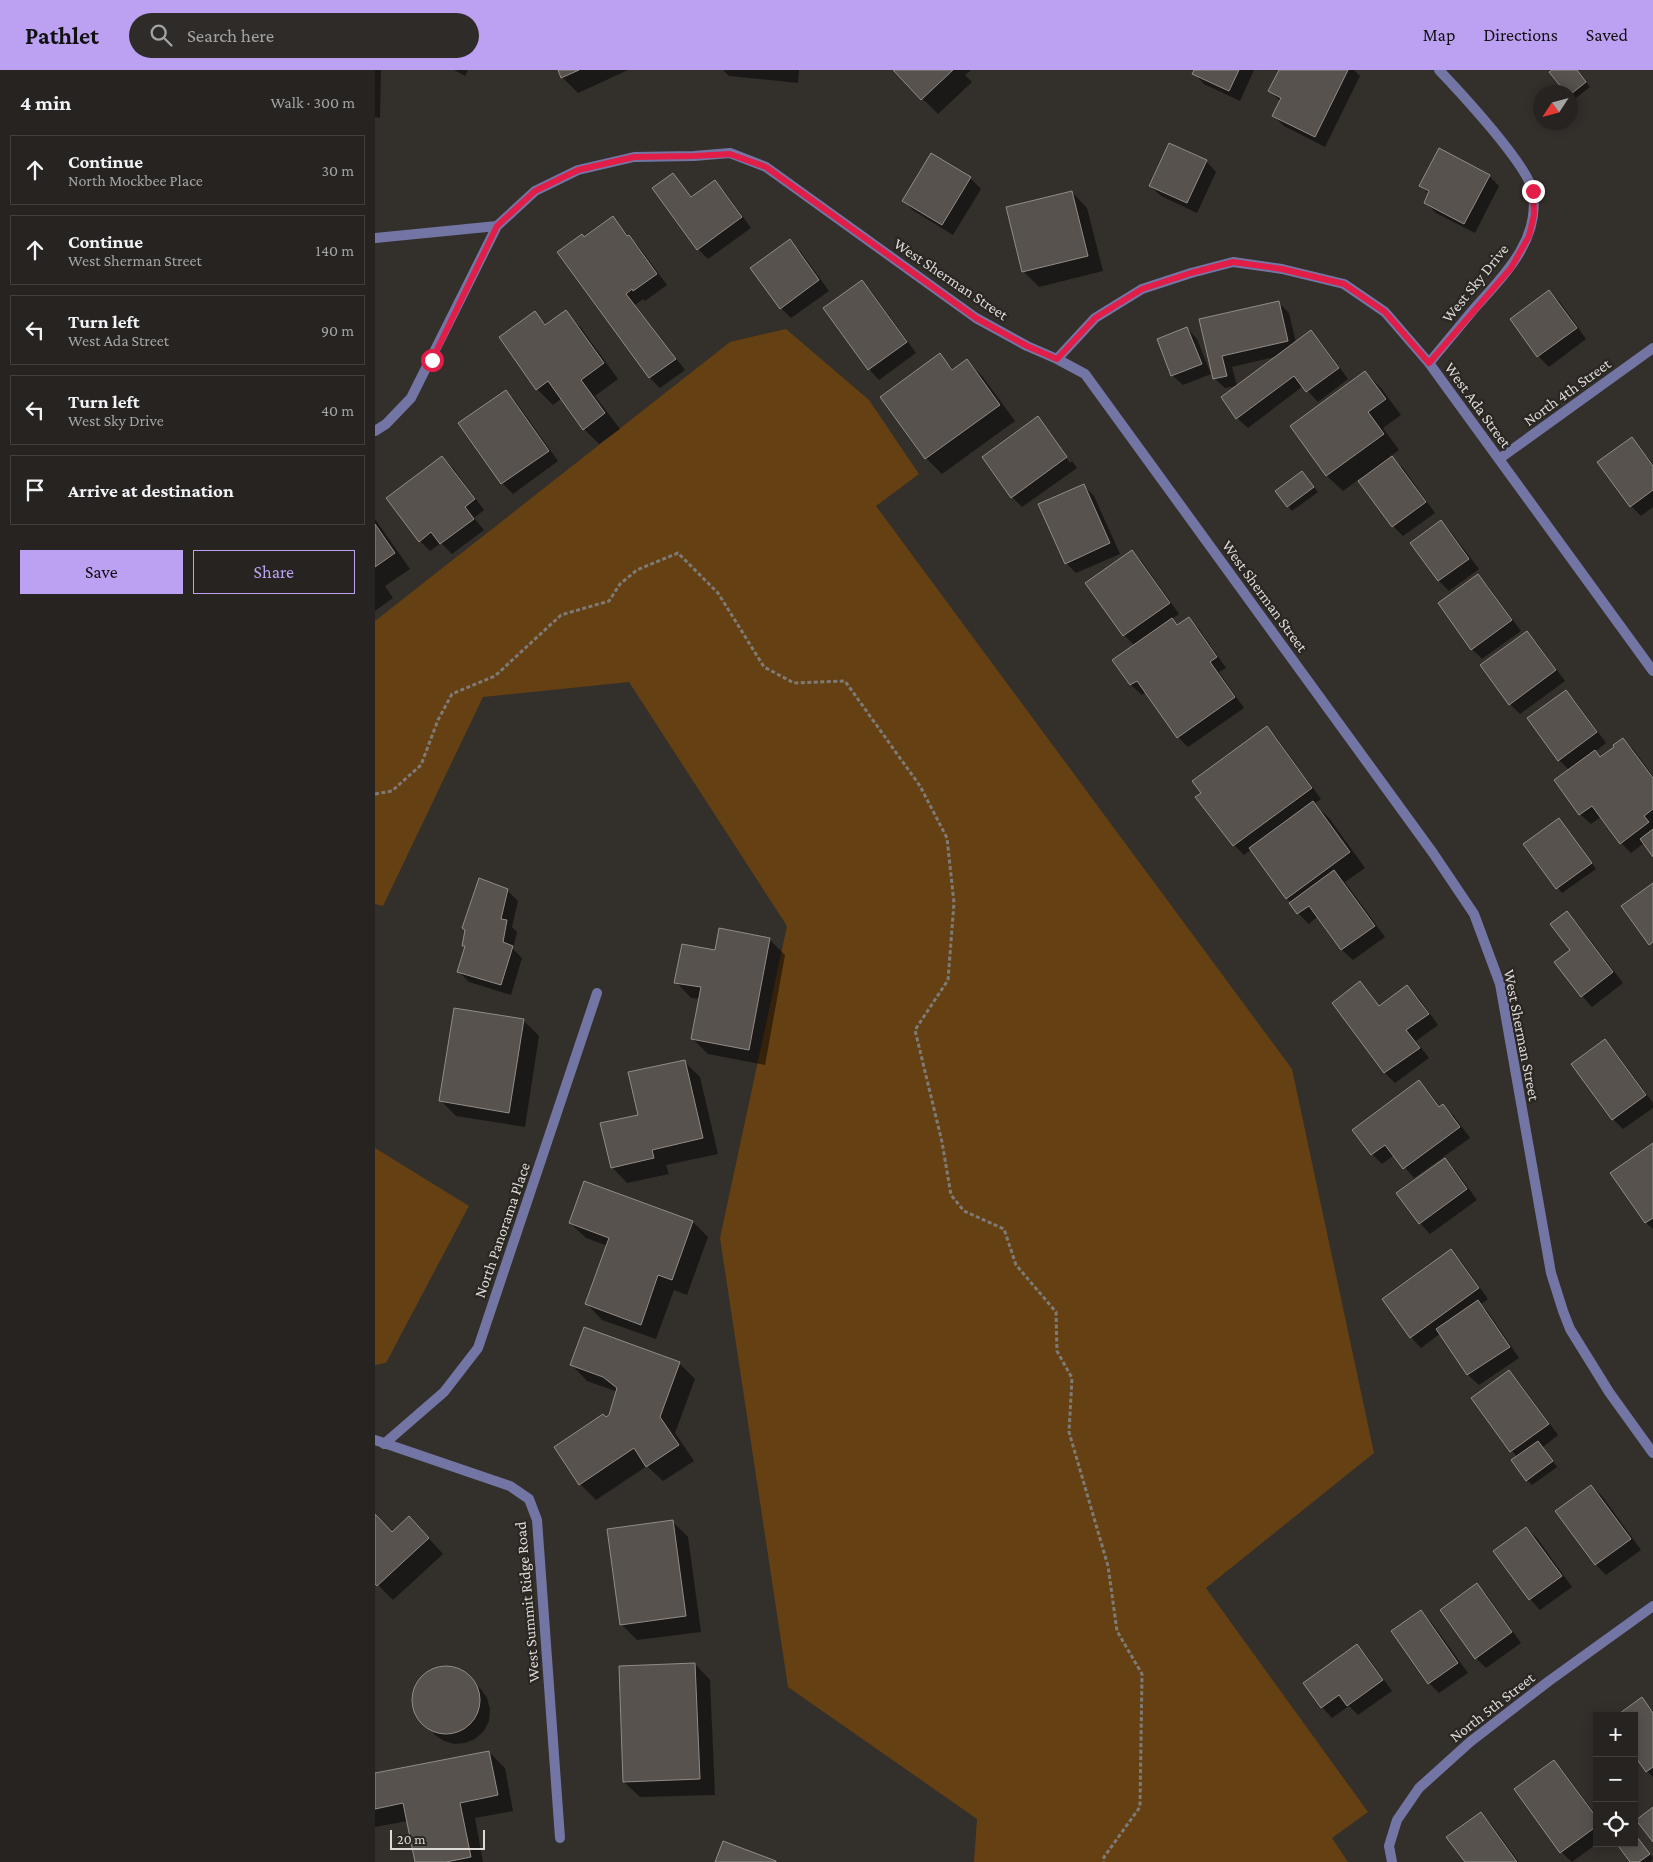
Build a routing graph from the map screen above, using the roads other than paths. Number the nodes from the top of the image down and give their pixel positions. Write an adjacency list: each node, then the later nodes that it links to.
1 (1439, 70): 6 (street, West Sky Drive)
2 (497, 226): 3 (street); 5 (street, West Sherman Street); 7 (street)
3 (375, 238)
4 (1653, 348): 8 (street, North 4th Street)
5 (1057, 359): 6 (street, West Ada Street); 12 (street, West Sherman Street)
6 (1429, 363): 8 (street, West Ada Street)
7 (375, 431)
8 (1499, 459): 9 (street, West Ada Street)
9 (1653, 671)
10 (597, 993): 11 (street, North Panorama Place)
11 (380, 1442): 14 (street, West Summit Ridge Road)
12 (1653, 1453)
13 (1653, 1606): 15 (street, North 5th Street)
14 (560, 1838)
15 (1392, 1862)

